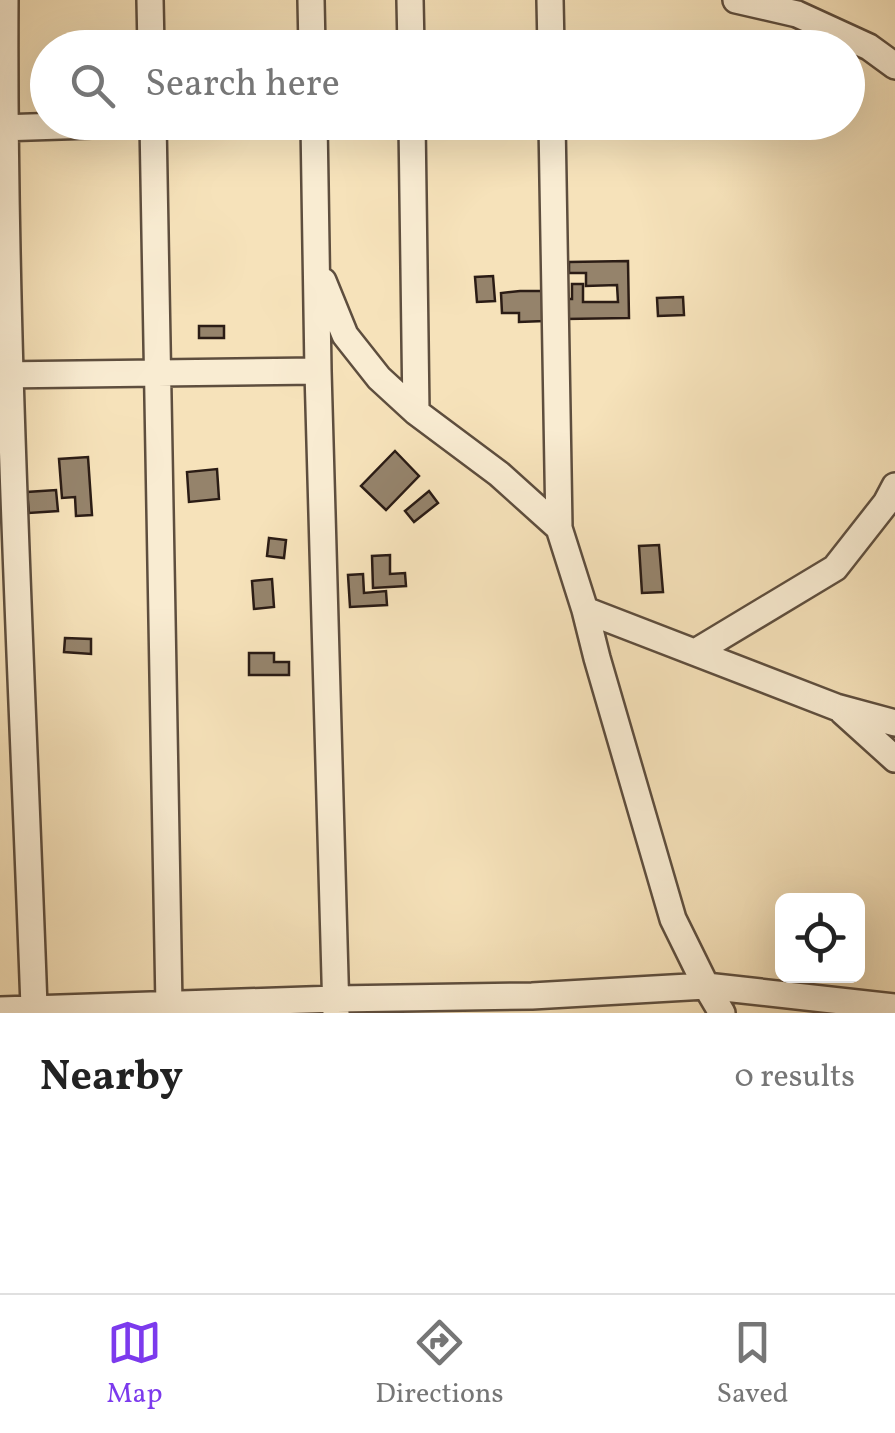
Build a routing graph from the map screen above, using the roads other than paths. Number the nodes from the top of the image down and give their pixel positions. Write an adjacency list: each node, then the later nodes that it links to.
1 (5, 0): 15 (street)
2 (150, 0): 7 (street)
3 (311, 0): 8 (street)
4 (410, 0): 9 (street)
5 (550, 0): 10 (street)
6 (736, 0): 11 (street)
7 (151, 30)
8 (312, 30)
9 (411, 30)
10 (551, 30)
11 (832, 30)
12 (865, 45): 13 (street)
13 (895, 66)
14 (30, 127): 15 (street)
15 (2, 128): 23 (street)
16 (152, 140): 22 (street)
17 (314, 140): 20 (street)
18 (412, 140): 24 (street)
19 (552, 140): 26 (street)
20 (317, 268): 21 (street); 24 (street)
21 (318, 372): 22 (street); 35 (street)
22 (156, 373): 23 (street); 36 (street)
23 (6, 375): 38 (street)
24 (416, 412): 26 (street)
25 (895, 486): 28 (street)
26 (558, 528): 27 (street)
27 (585, 610): 28 (street); 32 (street)
28 (697, 651): 29 (street)
29 (836, 707): 30 (street); 31 (street)
30 (895, 723)
31 (895, 759)
32 (706, 986): 33 (street); 37 (street); 40 (street)
33 (610, 1002): 34 (street)
34 (471, 1005): 35 (street)
35 (336, 1006): 36 (street)
36 (184, 1007): 38 (street)
37 (895, 1007)
38 (46, 1009): 39 (street)
39 (0, 1010)
40 (722, 1013)

